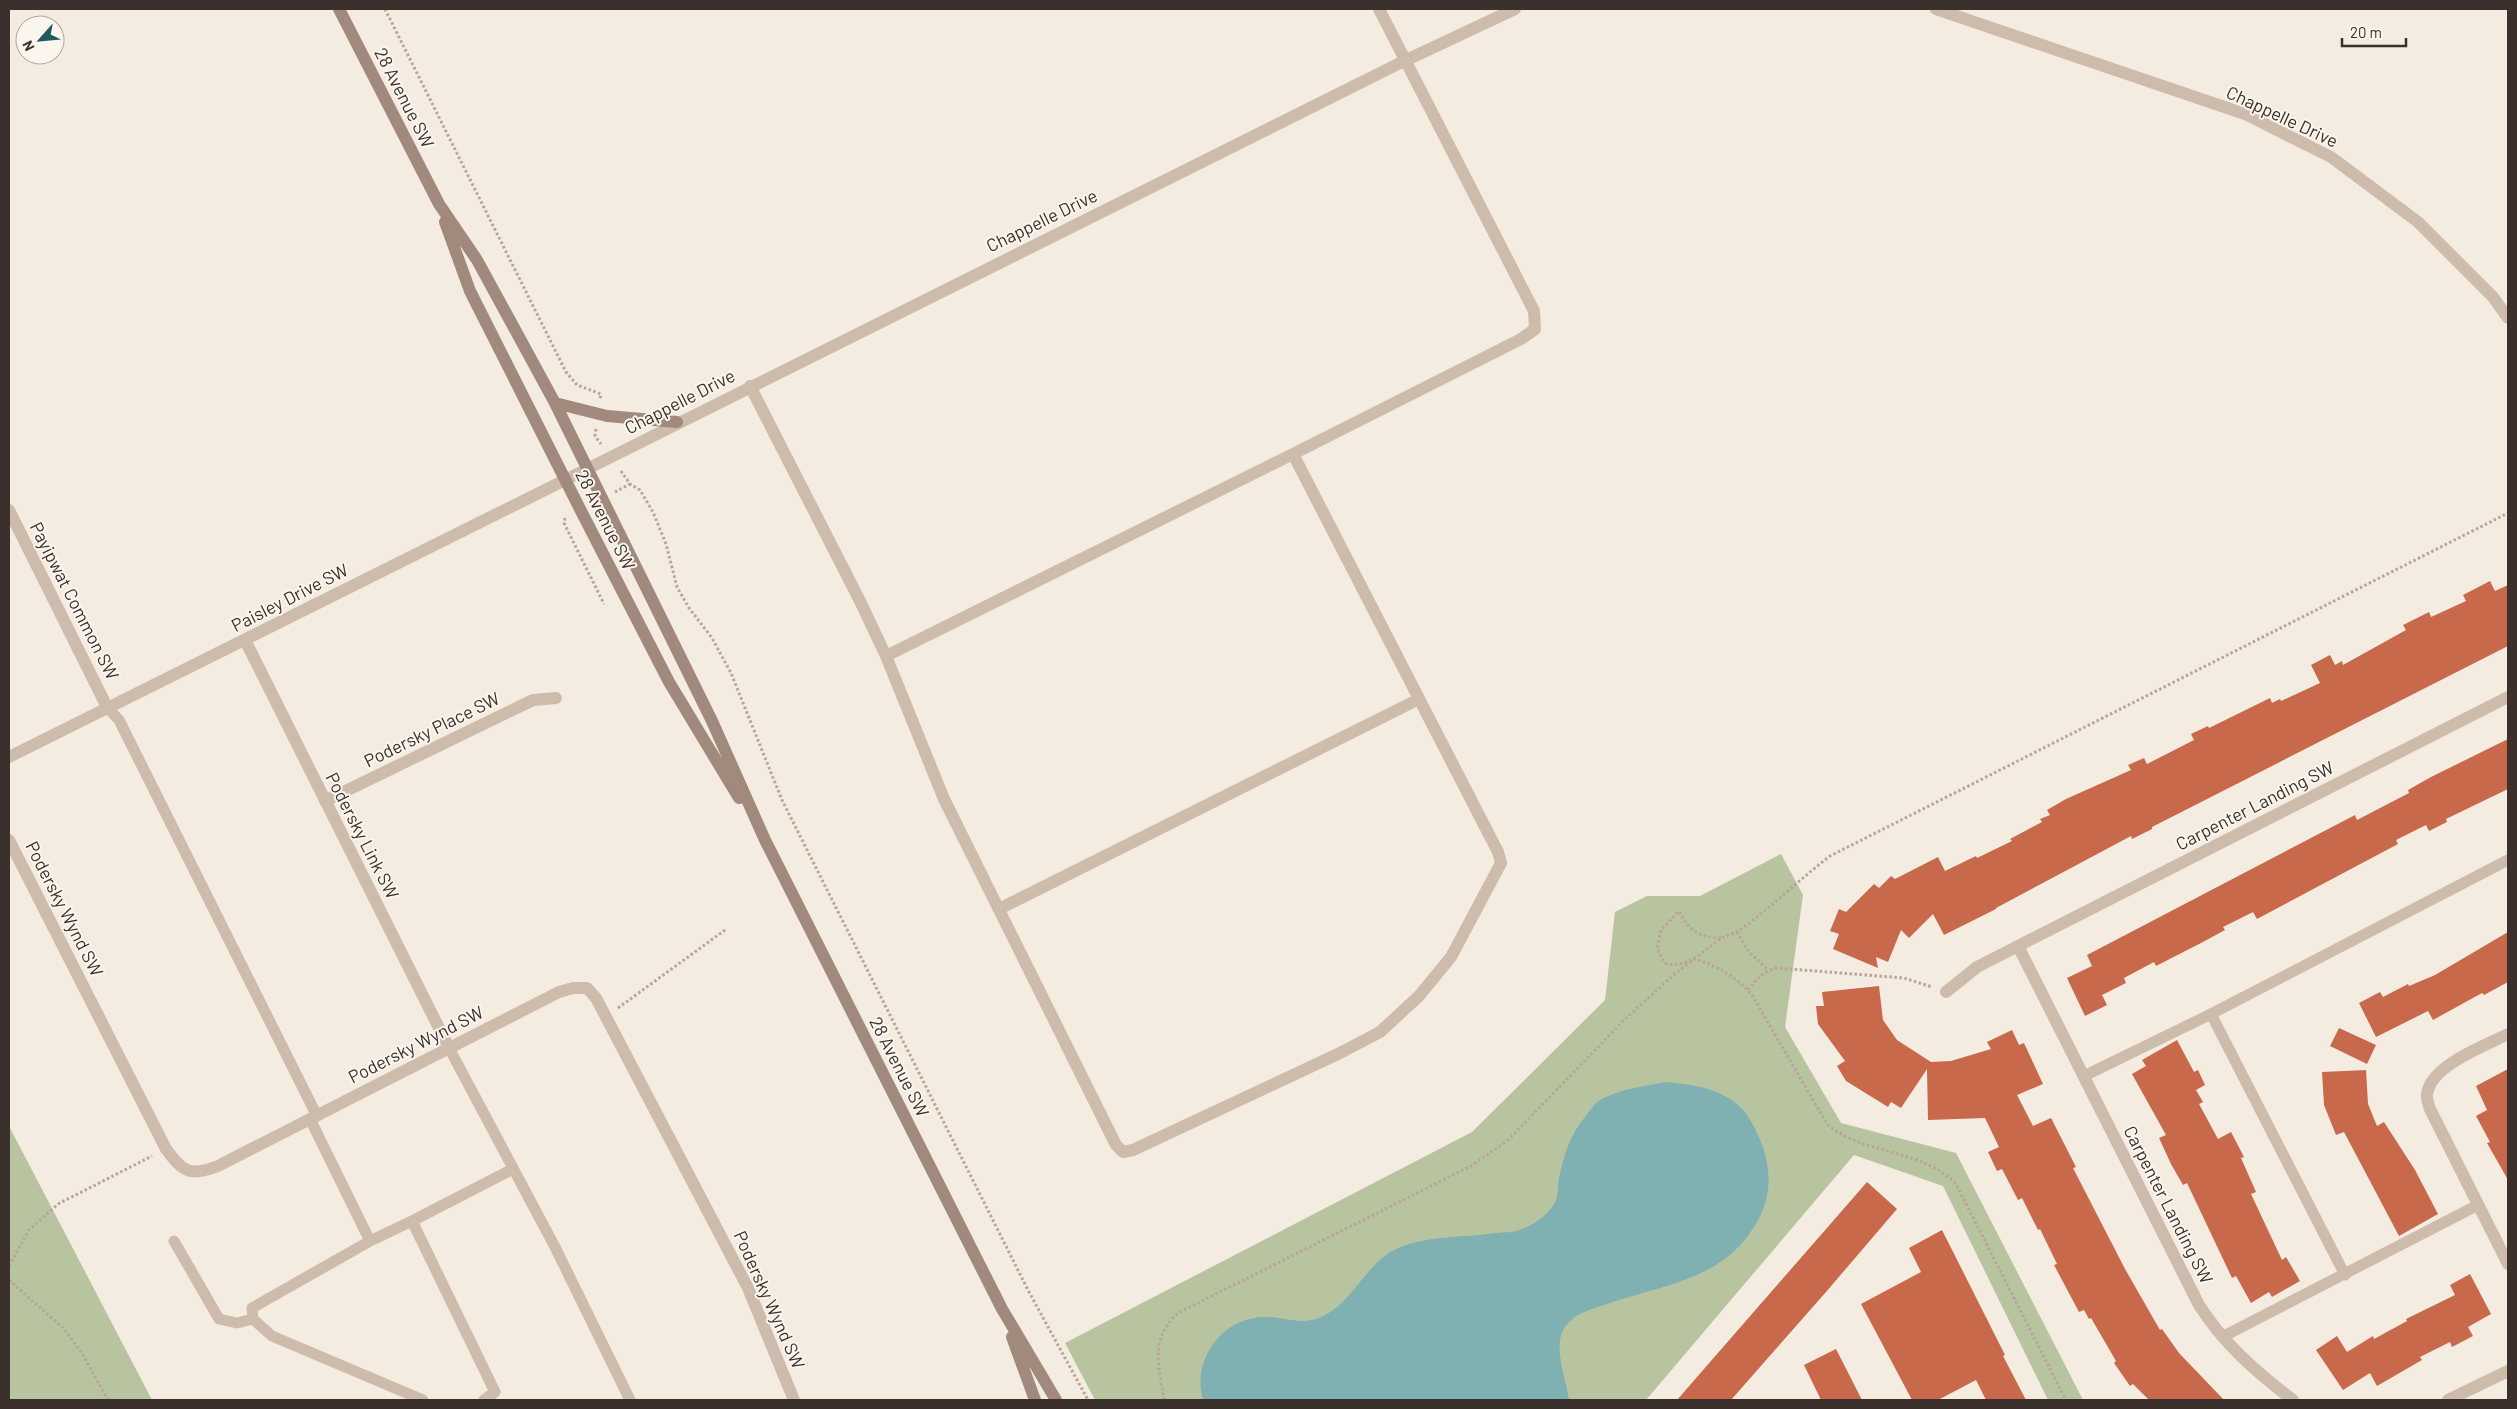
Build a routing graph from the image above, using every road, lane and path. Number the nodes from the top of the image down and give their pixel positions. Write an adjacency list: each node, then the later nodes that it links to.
1 (339, 9): 7 (main road, 28 Avenue SW)
2 (385, 9): 11 (path)
3 (1379, 9): 6 (street)
4 (1515, 9): 6 (street, Chappelle Drive)
5 (1936, 9): 8 (street, Chappelle Drive)
6 (1405, 60): 9 (street, Chappelle Drive); 13 (street)
7 (439, 204): 10 (main road, 28 Avenue SW); 15 (main road, 28 Avenue SW)
8 (2508, 318)
9 (750, 386): 12 (street, Chappelle Drive); 22 (street)
10 (555, 403): 12 (main road); 14 (main road, 28 Avenue SW)
11 (599, 404)
12 (677, 422): 14 (street, Chappelle Drive)
13 (1293, 454): 22 (street); 25 (street)
14 (587, 469): 15 (street, Paisley Drive SW); 30 (main road, 28 Avenue SW)
15 (565, 480): 21 (street, Paisley Drive SW); 30 (main road, 28 Avenue SW)
16 (630, 484): 69 (path)
17 (9, 510): 26 (street, Payipwat Common SW)
18 (2508, 513): 34 (path)
19 (565, 514): 20 (path)
20 (604, 604)
21 (245, 640): 26 (street, Paisley Drive SW); 28 (street, Podersky Link SW)
22 (886, 656): 32 (street)
23 (2508, 697): 36 (street, Carpenter Landing SW)
24 (556, 698): 28 (street, Podersky Place SW)
25 (1420, 699): 32 (street); 32 (street)
26 (107, 707): 27 (street, Paisley Drive SW); 46 (lane)
27 (9, 757)
28 (325, 801): 44 (street, Podersky Link SW)
29 (9, 840): 47 (street, Podersky Wynd SW)
30 (765, 840): 57 (main road, 28 Avenue SW)
31 (2508, 860): 41 (lane)
32 (999, 910)
33 (725, 930): 42 (path)
34 (1737, 932): 35 (path); 38 (path)
35 (1721, 938): 37 (path); 37 (path)
36 (2018, 946): 40 (street, Carpenter Landing SW); 45 (street, Carpenter Landing SW)
37 (1695, 959): 39 (path); 70 (path)
38 (1768, 970): 39 (path); 40 (path)
39 (1748, 990): 71 (path)
40 (1946, 992)
41 (2211, 1014): 45 (lane); 55 (lane)
42 (606, 1018): 44 (street, Podersky Wynd SW); 66 (street, Podersky Wynd SW)
43 (2508, 1034): 49 (street)
44 (449, 1048): 46 (street, Podersky Wynd SW); 48 (lane)
45 (2084, 1076): 59 (street, Carpenter Landing SW)
46 (313, 1117): 47 (street, Podersky Wynd SW); 51 (lane)
47 (166, 1149): 54 (path)
48 (513, 1169): 50 (lane); 65 (lane)
49 (2478, 1205): 53 (street); 55 (lane)
50 (412, 1221): 51 (lane); 61 (lane)
51 (370, 1240): 58 (lane)
52 (174, 1241): 58 (lane)
53 (2508, 1264)
54 (9, 1266)
55 (2345, 1275): 59 (lane)
56 (9, 1280): 62 (path)
57 (1002, 1309): 67 (main road, 28 Avenue SW); 68 (main road, 28 Avenue SW)
58 (253, 1319): 63 (lane)
59 (2222, 1337): 72 (street, Carpenter Landing SW)
60 (2508, 1370): 73 (street)
61 (497, 1396): 64 (lane)
62 (108, 1400)
63 (423, 1400)
64 (484, 1400)
65 (630, 1400)
66 (794, 1400)
67 (1035, 1400)
68 (1056, 1400)
69 (1088, 1400)
70 (1164, 1400)
71 (2066, 1400)
72 (2293, 1400)
73 (2448, 1400)

